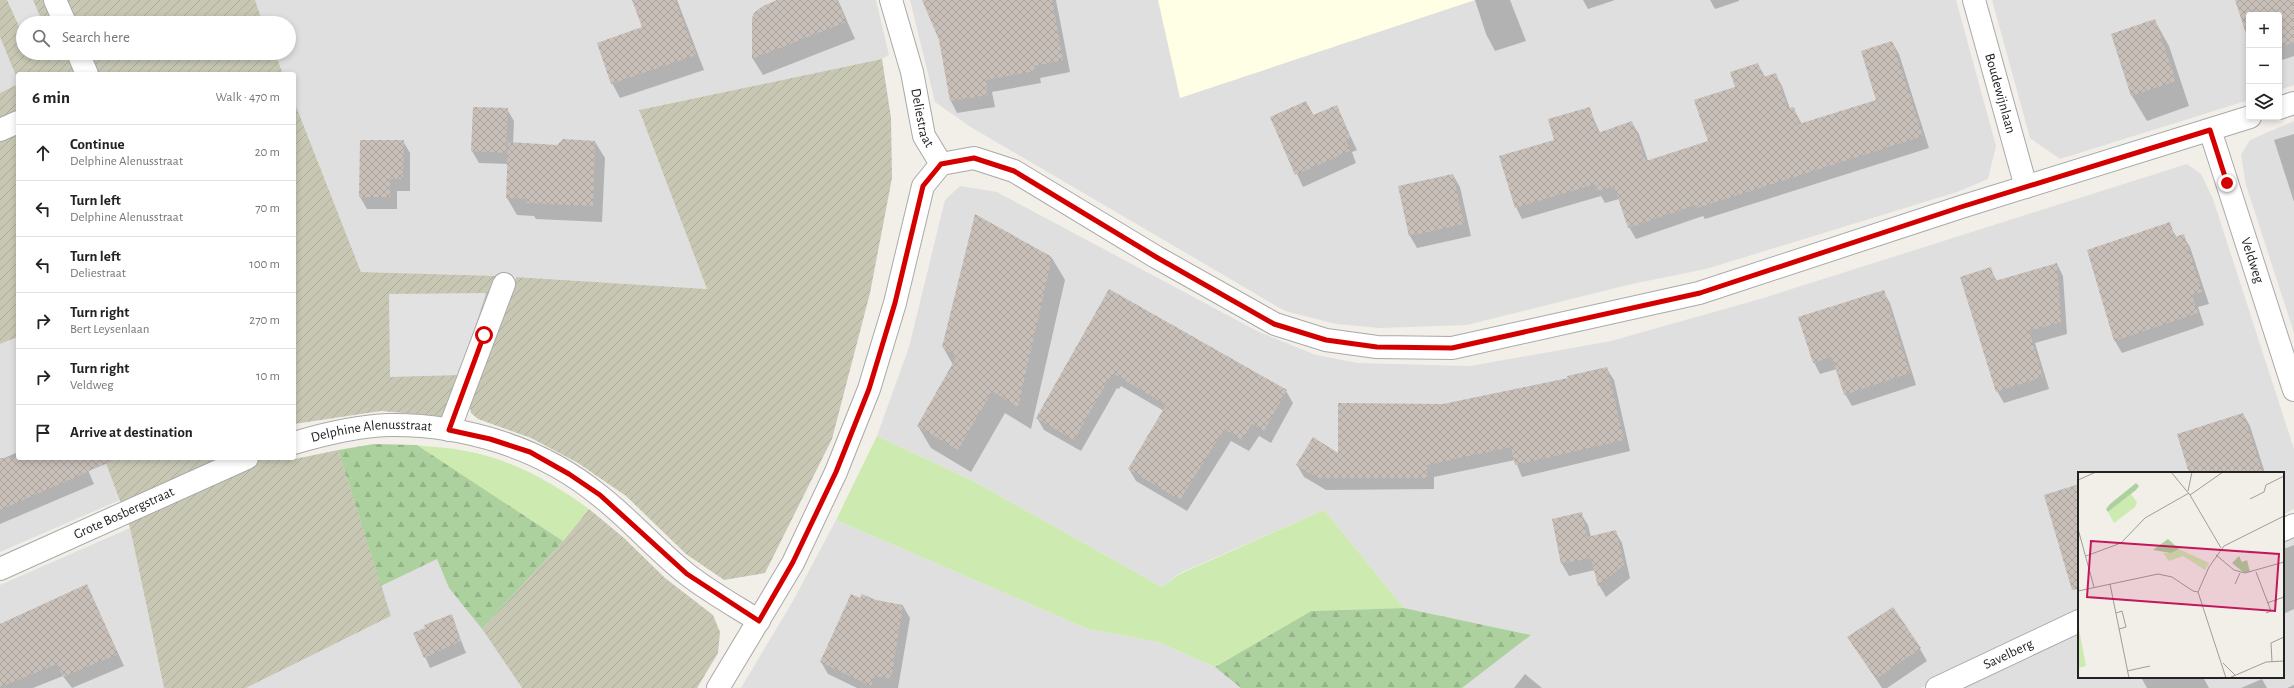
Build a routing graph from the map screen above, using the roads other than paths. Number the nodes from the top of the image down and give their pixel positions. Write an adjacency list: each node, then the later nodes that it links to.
1 (55, 0): 4 (street)
2 (891, 0): 13 (street, Deliestraat)
3 (1974, 0): 14 (street, Boudewijnlaan)
4 (62, 16)
5 (81, 60): 6 (street)
6 (86, 72)
7 (2294, 103): 8 (street)
8 (2282, 107)
9 (2246, 118): 12 (street)
10 (16, 123): 11 (street)
11 (0, 130)
12 (2210, 130): 14 (street); 16 (street, Veldweg)
13 (941, 164): 14 (street); 23 (street, Deliestraat)
14 (2026, 187)
15 (504, 284): 17 (street, Delphine Alenusstraat)
16 (2294, 390)
17 (449, 430): 18 (street, Delphine Alenusstraat); 23 (street, Delphine Alenusstraat)
18 (296, 442)
19 (243, 460): 22 (street, Grote Bosbergstraat)
20 (2294, 525): 21 (street)
21 (2284, 530)
22 (0, 569)
23 (759, 621): 25 (street, Deliestraat)
24 (2078, 621): 26 (street, Savelberg)
25 (718, 688)
26 (1937, 688)

